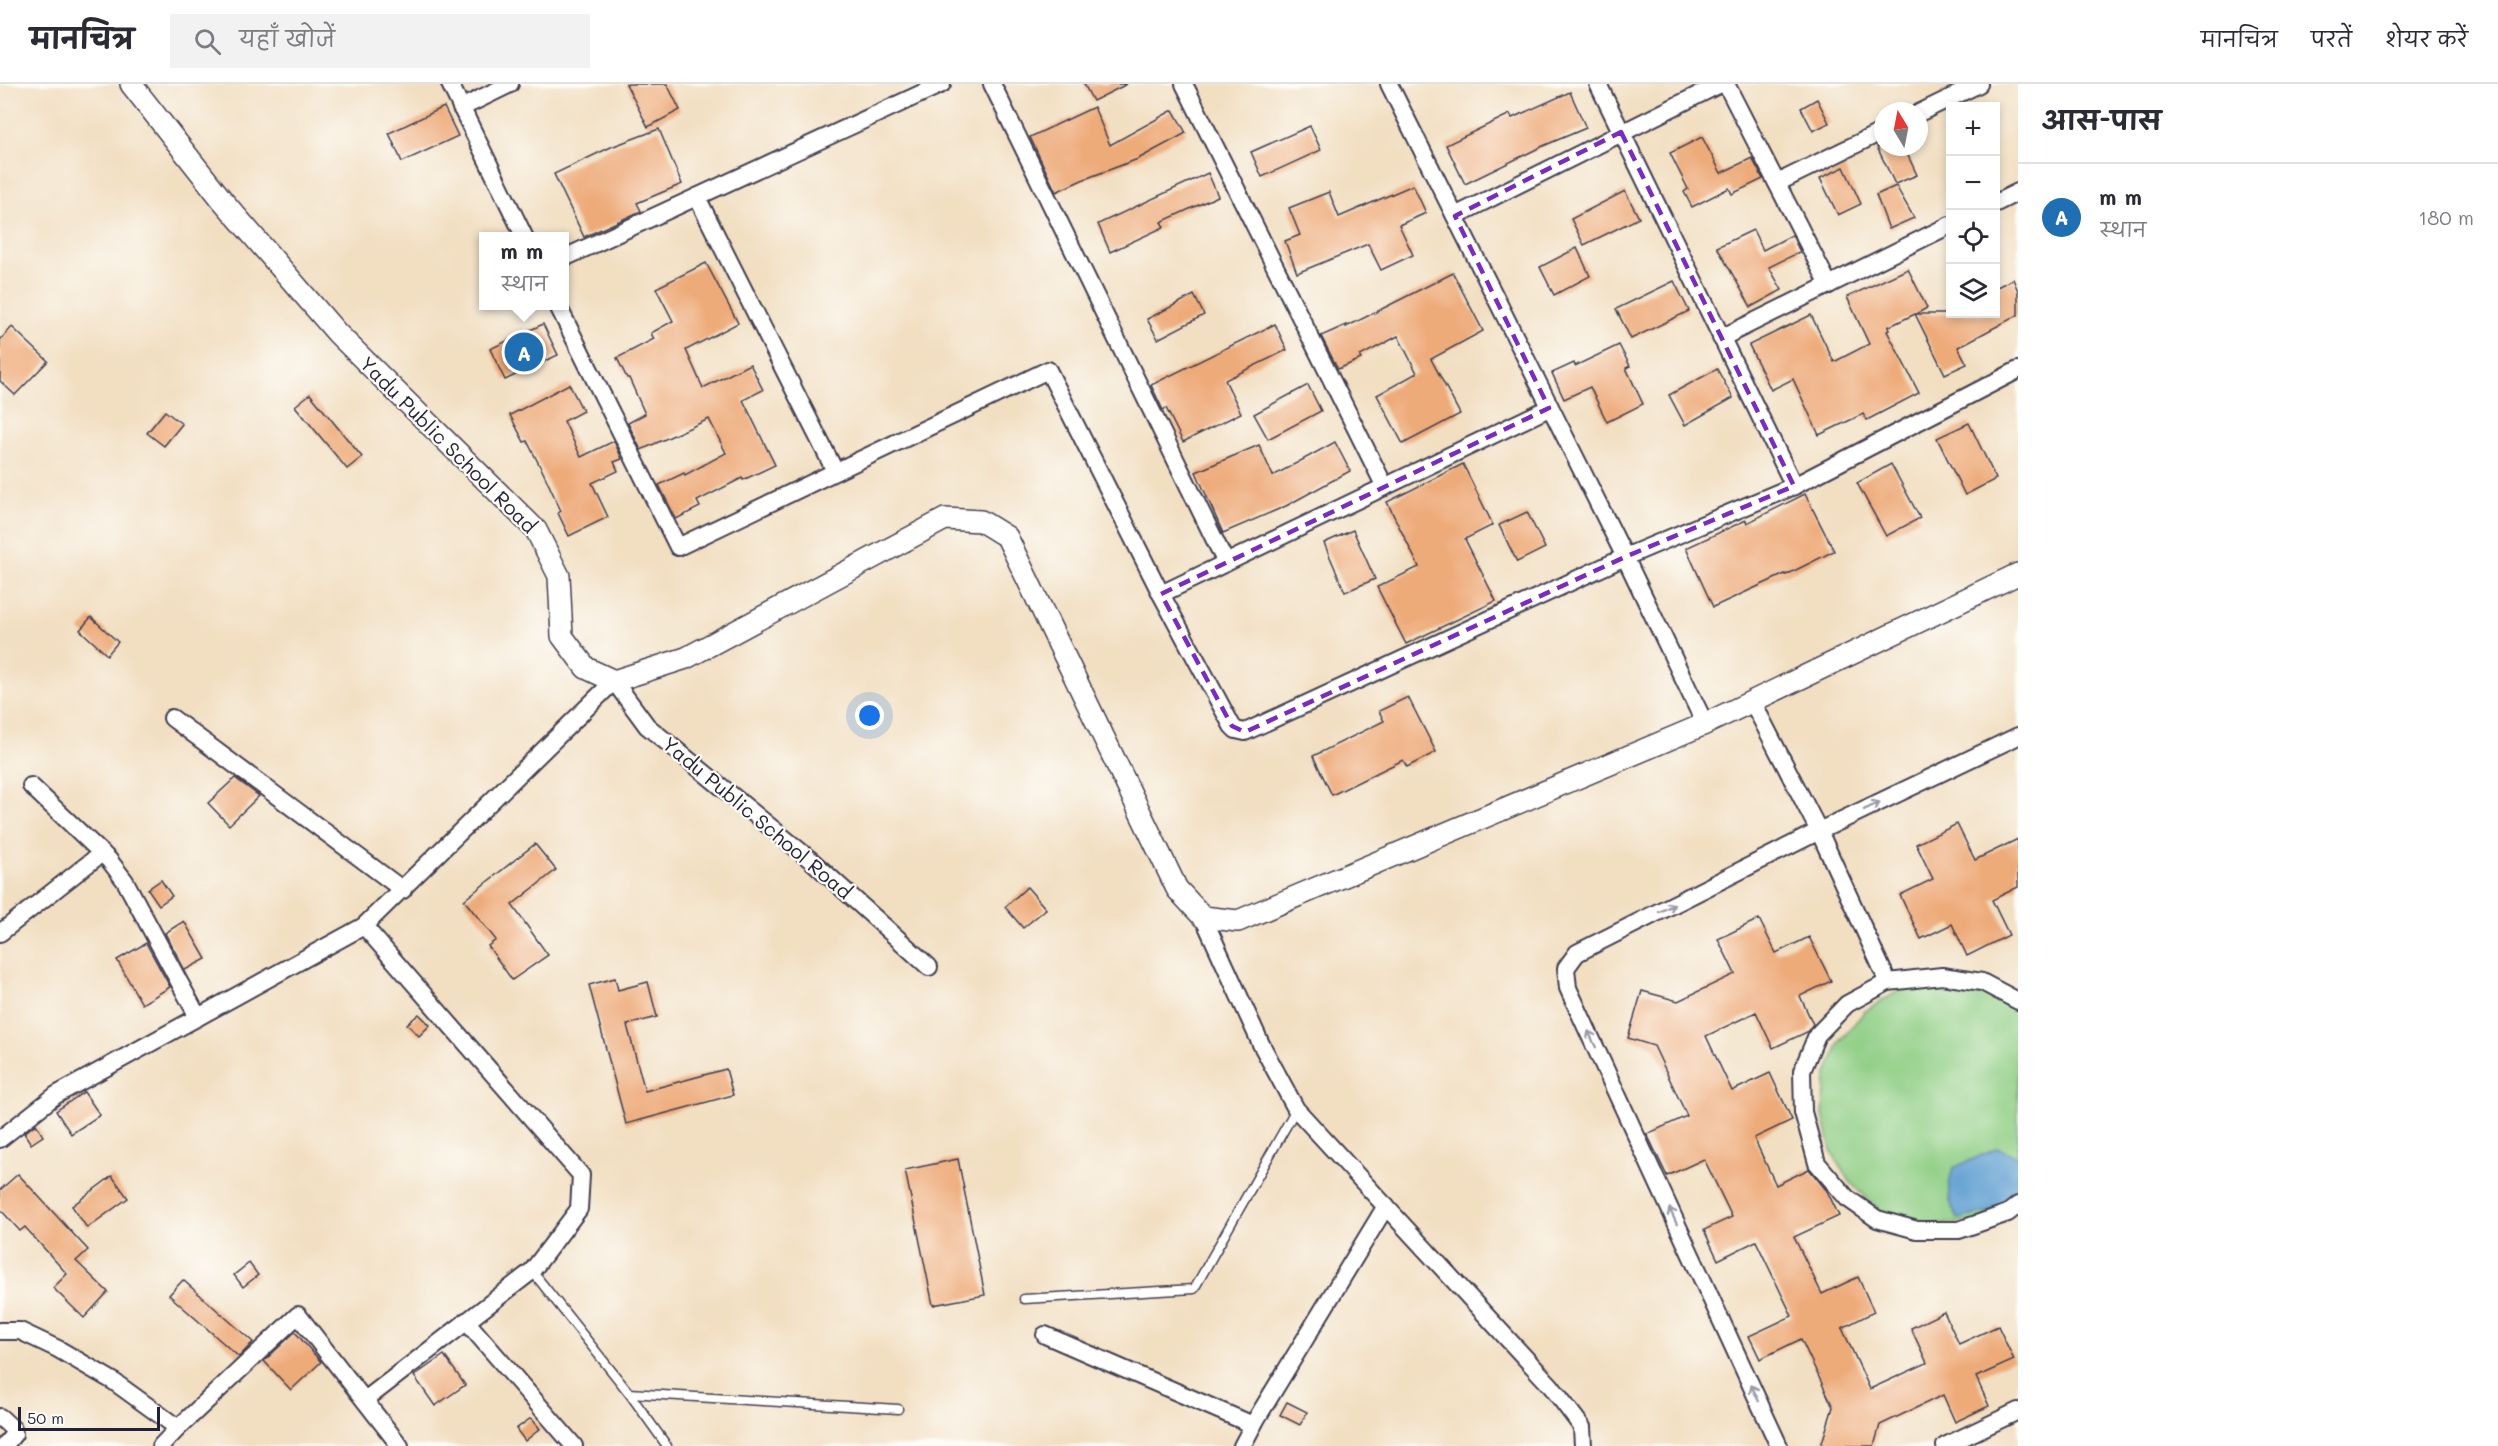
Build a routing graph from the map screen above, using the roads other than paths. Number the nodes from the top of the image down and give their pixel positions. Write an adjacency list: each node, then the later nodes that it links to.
1 (132, 84): 36 (street, Yadu Public School Road)
2 (450, 84): 12 (street)
3 (510, 84): 12 (street)
4 (992, 84): 33 (street)
5 (1184, 84): 31 (street)
6 (1389, 84): 20 (street)
7 (1598, 84): 14 (street)
8 (1720, 84): 14 (street)
9 (1726, 84): 16 (street)
10 (1979, 84): 13 (street)
11 (939, 85): 18 (street)
12 (461, 108): 22 (street)
13 (1928, 109)
14 (1621, 132): 20 (street); 26 (street)
15 (1874, 135): 16 (street)
16 (1777, 183): 24 (street)
17 (2018, 192): 19 (street)
18 (696, 197): 23 (street); 29 (street)
19 (2000, 201)
20 (1455, 216): 28 (street)
21 (1946, 227): 24 (street)
22 (522, 232)
23 (569, 256)
24 (1829, 285): 26 (street)
25 (560, 310): 29 (street)
26 (1721, 338): 30 (street)
27 (2018, 370): 30 (street)
28 (1549, 408): 31 (street); 32 (street)
29 (835, 471): 35 (street)
30 (1794, 486): 32 (street)
31 (1385, 487): 33 (street)
32 (1625, 557): 35 (street); 39 (street)
33 (1226, 563): 35 (street)
34 (2018, 574): 37 (street)
35 (1161, 594)
36 (614, 681): 44 (street); 45 (street); 48 (street, Yadu Public School Road)
37 (1752, 701): 39 (street); 42 (street)
38 (172, 718): 44 (street)
39 (1705, 724): 45 (street)
40 (2018, 735): 42 (street, one-way to 40)
41 (31, 786): 43 (street)
42 (1819, 831): 49 (street); 77 (street, one-way to 42)
43 (102, 854): 47 (street); 51 (street)
44 (403, 890): 46 (street)
45 (1203, 917): 52 (street)
46 (363, 926): 51 (street); 56 (street)
47 (0, 933)
48 (929, 968)
49 (1888, 982): 50 (street); 54 (street)
50 (2018, 1001)
51 (198, 1017): 53 (street)
52 (1296, 1109): 55 (street); 57 (lane)
53 (0, 1139)
54 (2018, 1205)
55 (1386, 1206): 66 (street); 67 (street)
56 (532, 1271): 58 (street); 61 (lane)
57 (1024, 1299)
58 (466, 1321): 62 (street); 72 (street)
59 (0, 1331): 68 (street)
60 (1046, 1335): 66 (street)
61 (629, 1394): 63 (lane); 73 (lane)
62 (365, 1400): 68 (street); 71 (street)
63 (898, 1408)
64 (2018, 1411): 78 (street)
65 (0, 1417): 69 (street)
66 (1253, 1425): 74 (street)
67 (1582, 1427): 75 (street); 76 (street)
68 (178, 1428): 70 (street)
69 (4, 1446)
70 (161, 1446)
71 (400, 1446)
72 (574, 1446)
73 (667, 1446)
74 (1242, 1446)
75 (1583, 1446)
76 (1596, 1446)
77 (1779, 1446)
78 (1946, 1446)

